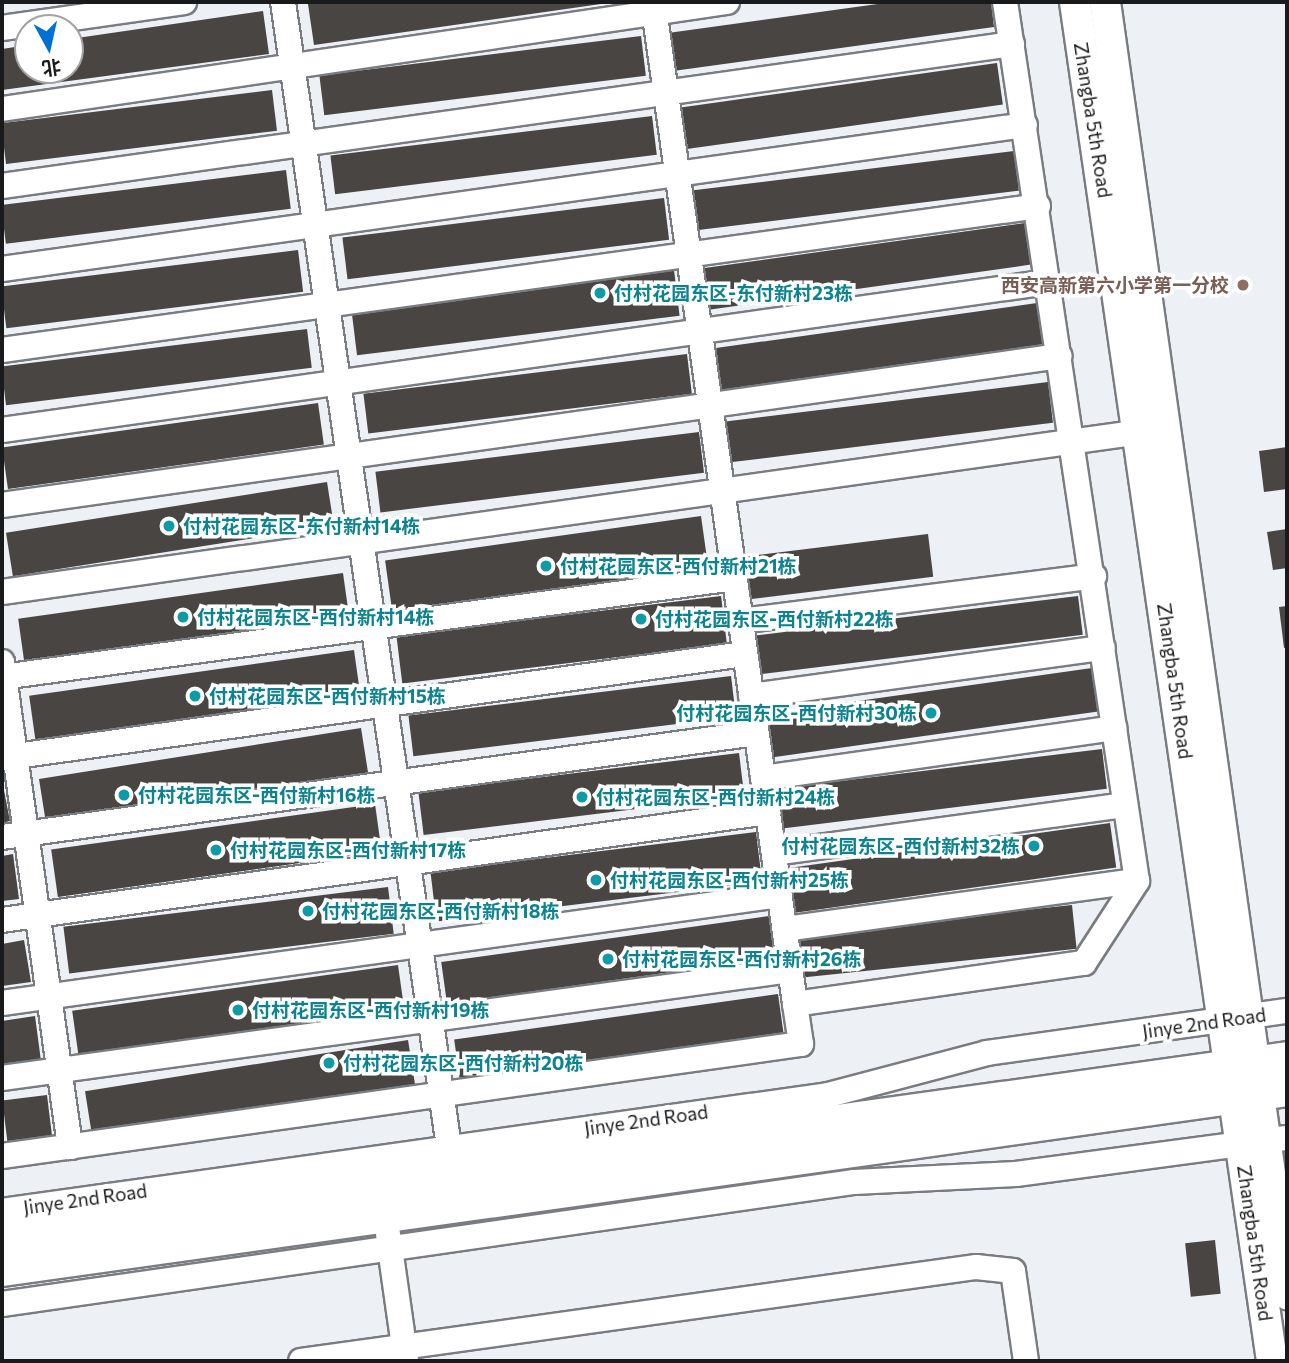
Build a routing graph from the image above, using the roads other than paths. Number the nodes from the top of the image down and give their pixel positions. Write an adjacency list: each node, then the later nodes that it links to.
1 (184, 2): 8 (street)
2 (283, 2): 10 (street)
3 (727, 2): 7 (street)
4 (1005, 2): 9 (street)
5 (1075, 2): 29 (street, Zhangba 5th Road)
6 (1105, 2): 68 (street, Zhangba 5th Road)
7 (653, 6): 10 (street); 11 (street)
8 (2, 28)
9 (1012, 44): 11 (street); 13 (street)
10 (292, 65): 12 (street); 14 (street)
11 (666, 93): 14 (street); 15 (street)
12 (2, 109)
13 (1025, 125): 15 (street); 17 (street)
14 (302, 144): 16 (street); 18 (street)
15 (676, 173): 18 (street); 19 (street)
16 (2, 186)
17 (1038, 206): 19 (street); 21 (street)
18 (314, 225): 20 (street); 22 (street)
19 (688, 252): 22 (street); 23 (street)
20 (2, 269)
21 (1048, 282): 23 (street); 25 (street)
22 (325, 305): 24 (street); 26 (street)
23 (698, 331): 26 (street); 27 (street)
24 (2, 350)
25 (1060, 356): 27 (street); 30 (street)
26 (335, 382): 28 (street); 31 (street)
27 (710, 406): 31 (street); 32 (street)
28 (2, 430)
29 (1140, 432): 30 (street); 68 (street, Zhangba 5th Road)
30 (1073, 441): 32 (street); 35 (street)
31 (346, 457): 33 (street); 34 (street)
32 (721, 491): 34 (street); 36 (street)
33 (2, 505)
34 (358, 542): 37 (street); 39 (street)
35 (1094, 576): 38 (street); 40 (street)
36 (734, 578): 38 (street); 39 (street)
37 (2, 592)
38 (740, 621): 41 (street)
39 (371, 626): 42 (street); 44 (street)
40 (1103, 648): 43 (street); 45 (street)
41 (744, 654): 43 (street); 44 (street)
42 (3, 672): 47 (street)
43 (751, 696): 46 (street)
44 (383, 704): 47 (street); 49 (street)
45 (1114, 728): 48 (street); 50 (street)
46 (756, 733): 48 (street); 49 (street)
47 (8, 757): 52 (street)
48 (764, 778): 51 (street)
49 (394, 781): 52 (street); 55 (street)
50 (1125, 805): 54 (street); 56 (street)
51 (768, 812): 54 (street); 55 (street)
52 (27, 833): 53 (street); 58 (street)
53 (2, 837)
54 (774, 853): 57 (street)
55 (407, 862): 58 (street); 61 (street)
56 (1137, 881): 60 (street); 65 (street)
57 (780, 895): 60 (street); 61 (street)
58 (38, 915): 59 (street); 63 (street)
59 (2, 920)
60 (785, 929): 62 (street)
61 (418, 945): 63 (street); 67 (street)
62 (790, 970): 65 (street); 67 (street)
63 (49, 996): 64 (street); 69 (street)
64 (2, 1003)
65 (795, 1004): 72 (street)
66 (1287, 1011): 68 (street, Jinye 2nd Road)
67 (430, 1018): 69 (street); 72 (street)
68 (1236, 1018): 71 (street, Zhangba 5th Road); 76 (street, Jinye 2nd Road)
69 (60, 1070): 70 (street); 74 (street)
70 (2, 1078)
71 (1259, 1078): 73 (street, Zhangba 5th Road); 76 (main road, Jinye 2nd Road); 77 (main road, Jinye 2nd Road)
72 (441, 1094): 74 (street); 76 (street)
73 (1265, 1142): 80 (street); 82 (street, Zhangba 5th Road); 87 (street, Zhangba 5th Road)
74 (70, 1147): 75 (street)
75 (2, 1156)
76 (451, 1162): 77 (main road, Jinye 2nd Road); 78 (street, Jinye 2nd Road)
77 (384, 1200): 79 (main road, Jinye 2nd Road); 80 (street); 81 (main road, Jinye 2nd Road)
78 (2, 1211)
79 (2, 1239)
80 (390, 1249): 83 (street); 84 (street)
81 (2, 1268)
82 (1287, 1294)
83 (2, 1304)
84 (405, 1354): 85 (street); 86 (street)
85 (301, 1361)
86 (1026, 1361)
87 (1272, 1361)

